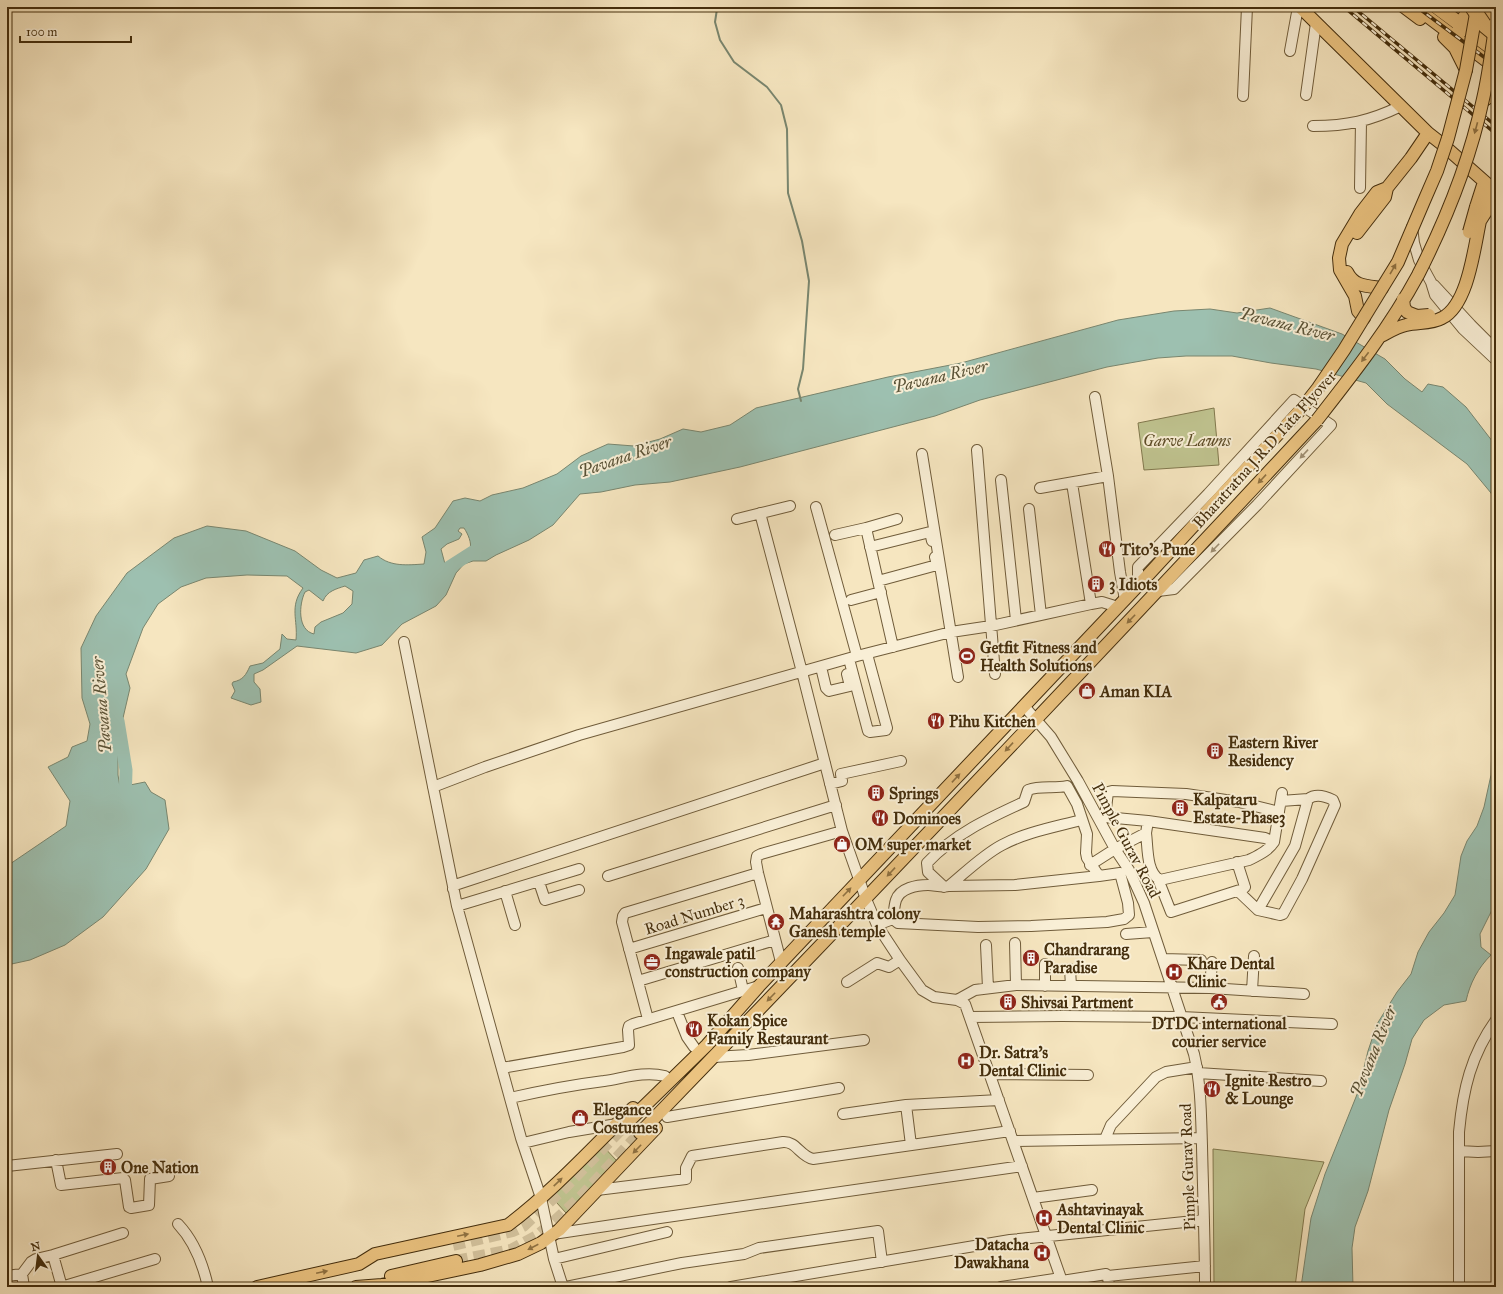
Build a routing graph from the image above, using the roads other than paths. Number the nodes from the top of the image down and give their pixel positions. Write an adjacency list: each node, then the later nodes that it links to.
1 (1247, 7): 20 (street)
2 (1299, 7): 10 (main road); 14 (street)
3 (1404, 7): 17 (main road)
4 (1415, 7): 13 (main road)
5 (1437, 7): 8 (highway)
6 (1496, 9): 7 (highway)
7 (1476, 10): 8 (highway); 11 (highway); 12 (highway, bridge); 17 (main road, Bharatratna J.R.D Tata Flyover, bridge)
8 (1466, 13): 13 (highway); 15 (highway)
9 (1496, 21): 21 (main road, Bharatratna J.R.D Tata Flyover, bridge)
10 (1316, 23): 19 (street); 22 (main road)
11 (1496, 28)
12 (1496, 35)
13 (1456, 38): 16 (main road)
14 (1290, 51)
15 (1496, 51)
16 (1496, 68)
17 (1466, 70): 33 (main road, Bharatratna J.R.D Tata Flyover, one-way to 17, bridge)
18 (1496, 92): 21 (main road)
19 (1306, 95)
20 (1243, 96)
21 (1483, 101): 34 (main road, Bharatratna J.R.D Tata Flyover, one-way to 34, bridge)
22 (1401, 106): 23 (street); 25 (main road)
23 (1361, 121): 24 (street); 28 (street)
24 (1313, 126)
25 (1428, 133): 26 (main road); 29 (main road)
26 (1442, 144): 27 (main road); 32 (street)
27 (1484, 182): 30 (main road); 31 (main road)
28 (1360, 188)
29 (1387, 188): 33 (main road); 35 (main road)
30 (1495, 190): 31 (main road)
31 (1480, 210): 34 (main road, bridge); 36 (main road, bridge)
32 (1431, 282): 37 (street); 38 (street)
33 (1382, 288): 35 (main road, Bharatratna J.R.D Tata Flyover, bridge)
34 (1403, 299): 36 (main road, Bharatratna J.R.D Tata Flyover, bridge)
35 (1364, 318): 56 (main road, Bharatratna J.R.D Tata Flyover, bridge)
36 (1379, 337): 57 (main road, Bharatratna J.R.D Tata Flyover, one-way to 57, bridge)
37 (1496, 350)
38 (1496, 360)
39 (1095, 397): 42 (street)
40 (977, 450): 64 (street)
41 (922, 454): 65 (street)
42 (1108, 476): 44 (street); 60 (street)
43 (1000, 480): 63 (street)
44 (1072, 483): 45 (street); 61 (street)
45 (1040, 488)
46 (790, 506): 49 (street)
47 (816, 507): 69 (street)
48 (1029, 509): 62 (street)
49 (760, 513): 50 (street); 71 (street)
50 (737, 518)
51 (897, 519): 52 (street)
52 (866, 528): 53 (street); 54 (street)
53 (836, 535)
54 (870, 547): 55 (street); 55 (street)
55 (878, 581): 58 (street)
56 (1138, 586): 57 (street, one-way to 57); 60 (main road, Bharatratna J.R.D Tata Flyover)
57 (1158, 591): 75 (main road, Bharatratna J.R.D Tata Flyover, one-way to 75)
58 (880, 592): 59 (street); 67 (street)
59 (851, 600)
60 (1121, 603): 61 (street); 74 (main road, Bharatratna J.R.D Tata Flyover)
61 (1091, 604): 62 (street)
62 (1041, 615): 63 (street)
63 (1016, 620): 64 (street)
64 (991, 626): 65 (street); 72 (street)
65 (951, 632): 67 (street); 73 (street)
66 (404, 642): 79 (street)
67 (893, 647): 68 (street)
68 (867, 654): 69 (street); 69 (street)
69 (850, 658): 70 (street); 70 (street)
70 (821, 667): 71 (street)
71 (802, 672): 77 (street); 79 (street)
72 (995, 674)
73 (958, 677)
74 (1024, 706): 75 (street, Pimple Gurav Road); 95 (main road, Bharatratna J.R.D Tata Flyover, one-way to 74)
75 (1036, 718): 88 (street, Pimple Gurav Road); 103 (main road, Bharatratna J.R.D Tata Flyover, one-way to 103)
76 (901, 761): 78 (street)
77 (825, 763): 78 (street); 99 (street)
78 (830, 784): 81 (street)
79 (433, 787): 99 (street)
80 (1308, 799): 82 (street); 106 (street); 106 (street)
81 (836, 805): 85 (street); 93 (street)
82 (1279, 812): 84 (street); 87 (street)
83 (1081, 820): 90 (street); 98 (street); 98 (street)
84 (1148, 821): 86 (street); 87 (street)
85 (842, 831): 92 (street); 95 (street)
86 (1146, 833): 88 (street); 96 (street)
87 (1274, 842): 89 (street)
88 (1115, 849): 90 (street); 110 (street, Pimple Gurav Road)
89 (1237, 862): 96 (street); 102 (street)
90 (1090, 865): 94 (street)
91 (579, 869): 97 (street)
92 (758, 873): 105 (street); 115 (street)
93 (608, 876)
94 (1099, 876): 98 (street); 107 (street)
95 (860, 879): 103 (street); 120 (main road, Bharatratna J.R.D Tata Flyover, one-way to 95)
96 (1158, 879): 102 (street)
97 (538, 882): 100 (street); 101 (street)
98 (947, 887): 107 (street)
99 (453, 889): 104 (street)
100 (579, 890)
101 (505, 891): 104 (street); 108 (street)
102 (1238, 891): 106 (street)
103 (866, 898): 109 (street); 147 (main road, Bharatratna J.R.D Tata Flyover, one-way to 147)
104 (457, 906): 148 (street)
105 (766, 908): 112 (street); 115 (street, Road Number 3)
106 (1258, 910)
107 (893, 919): 109 (street)
108 (516, 925)
109 (877, 925): 118 (street)
110 (1154, 932): 111 (street); 117 (street, Pimple Gurav Road)
111 (1126, 934)
112 (776, 940): 120 (street); 125 (street)
113 (1016, 943): 127 (street)
114 (986, 945): 132 (street)
115 (629, 949): 125 (street)
116 (1254, 956): 135 (street)
117 (1162, 959): 119 (street); 131 (street, Pimple Gurav Road)
118 (900, 960): 126 (street); 137 (street)
119 (1201, 960)
120 (781, 962): 128 (main road, Bharatratna J.R.D Tata Flyover)
121 (1212, 962): 133 (street)
122 (1045, 964): 129 (street)
123 (738, 968): 134 (street)
124 (1070, 969): 130 (street)
125 (638, 981): 141 (street)
126 (847, 982)
127 (1016, 985): 129 (street); 132 (street)
128 (759, 986): 134 (street); 145 (main road, Bharatratna J.R.D Tata Flyover)
129 (1045, 986): 130 (street)
130 (1071, 986): 131 (street)
131 (1172, 987): 133 (street); 140 (street, Pimple Gurav Road)
132 (988, 988): 137 (street)
133 (1210, 988): 135 (street)
134 (743, 990): 141 (street)
135 (1252, 991): 136 (street)
136 (1304, 994)
137 (957, 1000): 139 (street)
138 (679, 1017): 146 (street)
139 (970, 1017): 140 (street); 150 (street)
140 (1181, 1017): 143 (street); 149 (street, Pimple Gurav Road)
141 (648, 1019): 148 (street)
142 (1496, 1020): 168 (street)
143 (1332, 1024)
144 (864, 1040): 147 (street)
145 (707, 1045): 146 (main road); 160 (main road, Bharatratna J.R.D Tata Flyover)
146 (694, 1047): 152 (main road)
147 (714, 1057): 159 (main road); 162 (main road, Bharatratna J.R.D Tata Flyover)
148 (502, 1068): 155 (street)
149 (1197, 1070): 153 (street); 164 (street, Pimple Gurav Road); 165 (street)
150 (990, 1074): 151 (street); 156 (street)
151 (1088, 1075)
152 (664, 1076): 155 (street); 161 (main road)
153 (1321, 1081)
154 (839, 1088): 159 (street)
155 (510, 1098): 166 (street)
156 (1000, 1100): 157 (street); 163 (street)
157 (906, 1105): 158 (street); 167 (street)
158 (843, 1114)
159 (667, 1117): 175 (main road, one-way to 175)
160 (630, 1121)
161 (617, 1124): 166 (street); 177 (main road, one-way to 161)
162 (640, 1133)
163 (1011, 1136): 165 (street); 167 (street); 173 (street)
164 (1201, 1138): 165 (street); 179 (street, Pimple Gurav Road)
165 (1105, 1139)
166 (523, 1143): 177 (street)
167 (911, 1145): 175 (street)
168 (1459, 1151): 169 (street); 209 (street)
169 (1496, 1151)
170 (117, 1154): 171 (street)
171 (56, 1160): 172 (street); 174 (street)
172 (7, 1166)
173 (1022, 1166): 178 (street); 183 (street)
174 (169, 1176)
175 (597, 1190): 183 (main road)
176 (1092, 1190): 178 (street)
177 (541, 1198): 183 (street); 191 (main road, one-way to 177)
178 (1033, 1198): 184 (street)
179 (1204, 1220): 184 (street); 192 (street, Pimple Gurav Road)
180 (178, 1224): 199 (street)
181 (666, 1232): 188 (street)
182 (123, 1233): 186 (street)
183 (551, 1235): 188 (street); 202 (main road, one-way to 202)
184 (1047, 1236): 190 (street); 196 (street)
185 (453, 1245): 191 (main road)
186 (53, 1255): 193 (street); 198 (street)
187 (155, 1259): 198 (street)
188 (554, 1259): 203 (street)
189 (456, 1261): 201 (main road)
190 (882, 1262): 204 (street); 205 (street)
191 (359, 1264): 200 (main road, one-way to 191)
192 (1205, 1266): 207 (street); 208 (street, Pimple Gurav Road)
193 (22, 1274): 195 (street); 197 (street)
194 (1106, 1274): 196 (street)
195 (7, 1276)
196 (1062, 1282): 206 (street)
197 (24, 1287)
198 (61, 1287)
199 (208, 1287)
200 (257, 1287)
201 (345, 1287)
202 (356, 1287)
203 (562, 1287)
204 (566, 1287)
205 (731, 1287)
206 (1001, 1287)
207 (1109, 1287)
208 (1205, 1287)
209 (1459, 1287)

